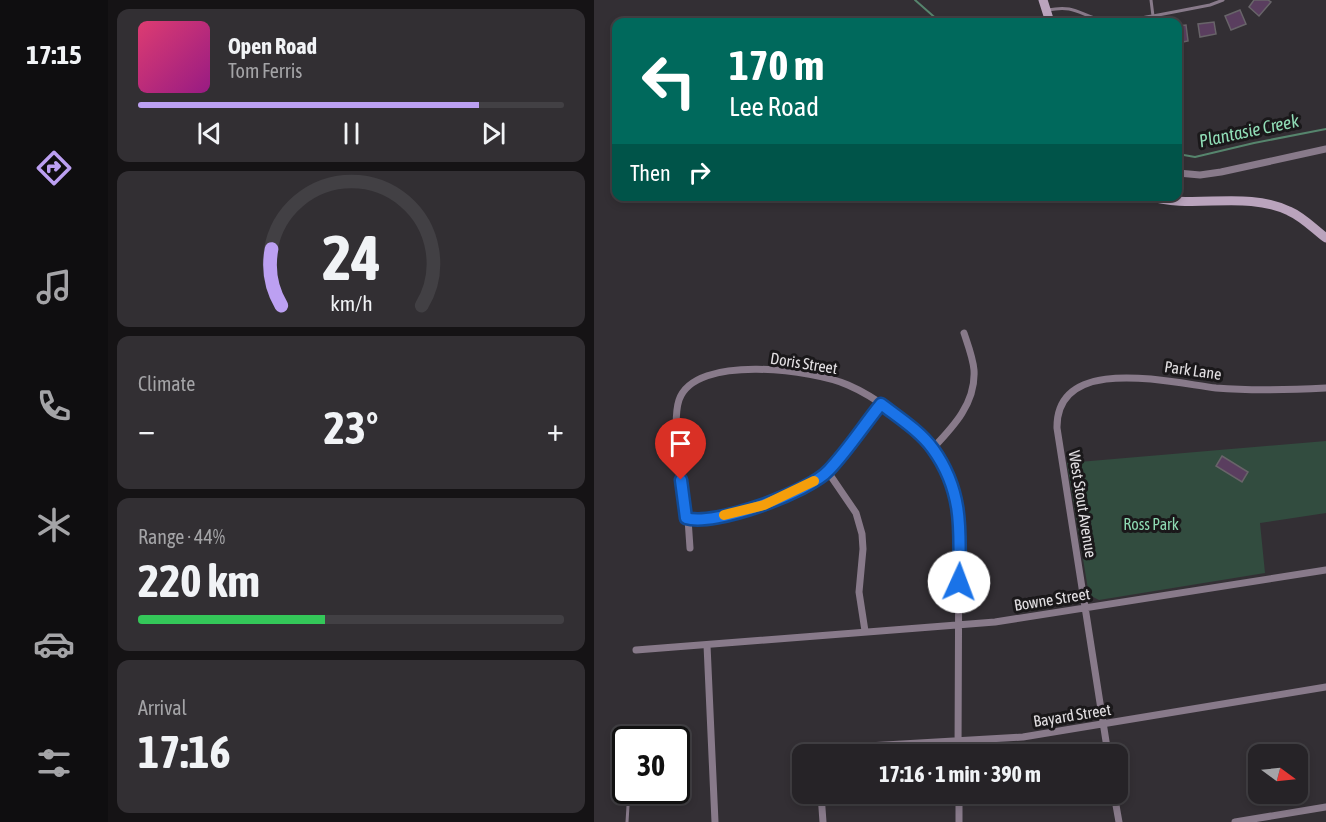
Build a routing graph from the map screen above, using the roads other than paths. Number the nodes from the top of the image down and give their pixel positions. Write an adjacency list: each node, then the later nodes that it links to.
1 (1043, 0): 4 (street)
2 (1151, 0): 5 (lane)
3 (1223, 0): 5 (lane)
4 (1046, 10): 6 (street); 7 (lane)
5 (1153, 16): 8 (lane)
6 (1049, 18)
7 (1095, 18)
8 (1135, 18)
9 (1326, 149): 10 (street)
10 (1182, 173)
11 (1169, 201): 12 (street)
12 (1326, 238)
13 (964, 333): 17 (street)
14 (1326, 388): 15 (street, Park Lane)
15 (1064, 401): 22 (street, West Stout Avenue)
16 (881, 404): 17 (street, Doris Street); 18 (street); 19 (street, Doris Street)
17 (933, 448): 23 (street, Doris Street)
18 (828, 472): 19 (street); 24 (street)
19 (688, 519): 20 (street, Doris Street)
20 (690, 548)
21 (1326, 570): 22 (street, Bowne Street)
22 (1086, 607): 23 (street, Bowne Street); 28 (street, West Stout Avenue)
23 (959, 624): 24 (street, Bowne Street); 29 (street, Doris Street)
24 (865, 631): 25 (street, Bowne Street)
25 (707, 645): 26 (street, Bowne Street); 38 (street)
26 (636, 650)
27 (1326, 687): 28 (street, Bayard Street)
28 (1103, 724): 29 (street, Bayard Street); 31 (street, West Stout Avenue)
29 (958, 742): 30 (street, Bayard Street)
30 (916, 744)
31 (1106, 744)
32 (628, 804): 37 (lane)
33 (821, 804): 39 (street)
34 (959, 804): 40 (street)
35 (1116, 804): 41 (street)
36 (1326, 807): 42 (street)
37 (627, 822)
38 (715, 822)
39 (822, 822)
40 (959, 822)
41 (1119, 822)
42 (1235, 822)

